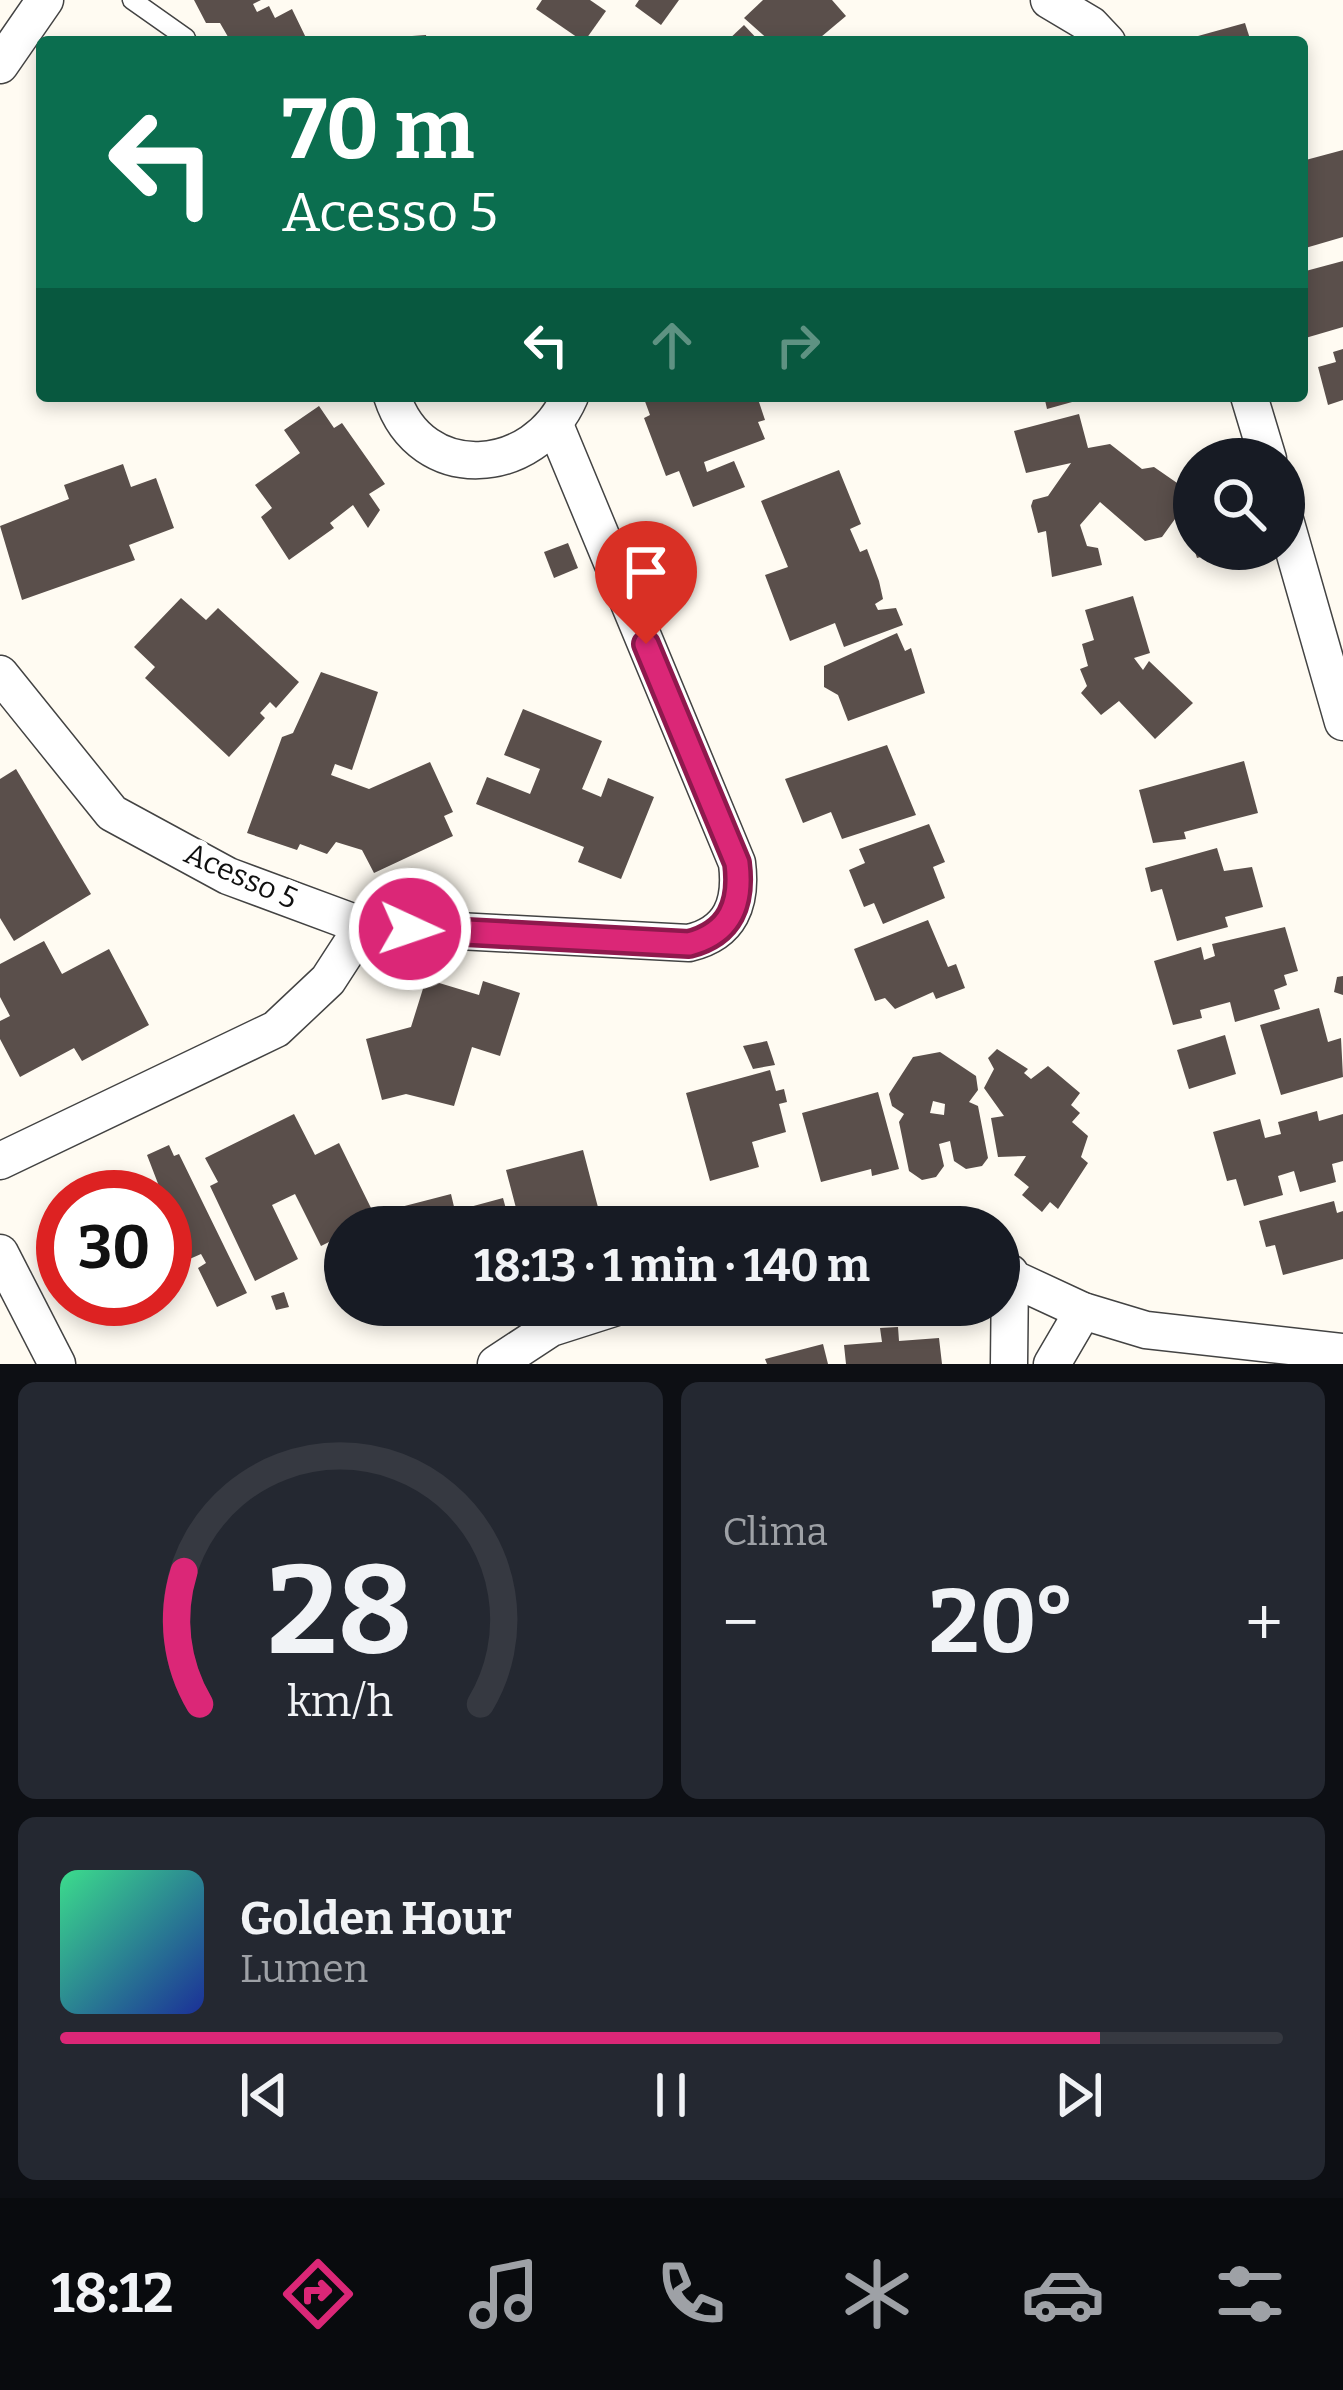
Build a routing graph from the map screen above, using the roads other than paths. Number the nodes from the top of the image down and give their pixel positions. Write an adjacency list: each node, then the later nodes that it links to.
1 (45, 0): 6 (street)
2 (132, 0): 4 (lane)
3 (1049, 0): 5 (street)
4 (184, 36)
5 (1101, 36)
6 (0, 64)
7 (395, 402): 9 (street)
8 (1252, 402): 10 (street)
9 (562, 410): 14 (street, Acesso 5)
10 (1262, 438)
11 (1299, 570): 13 (street)
12 (0, 674): 14 (street, Acesso 5)
13 (1343, 722)
14 (363, 926): 15 (street)
15 (0, 1161)
16 (0, 1253): 22 (street)
17 (1020, 1280): 18 (street)
18 (1083, 1311): 21 (street); 25 (street)
19 (557, 1326): 23 (street)
20 (1007, 1326): 24 (street)
21 (1343, 1352)
22 (57, 1364)
23 (496, 1364)
24 (1009, 1364)
25 (1052, 1364)

